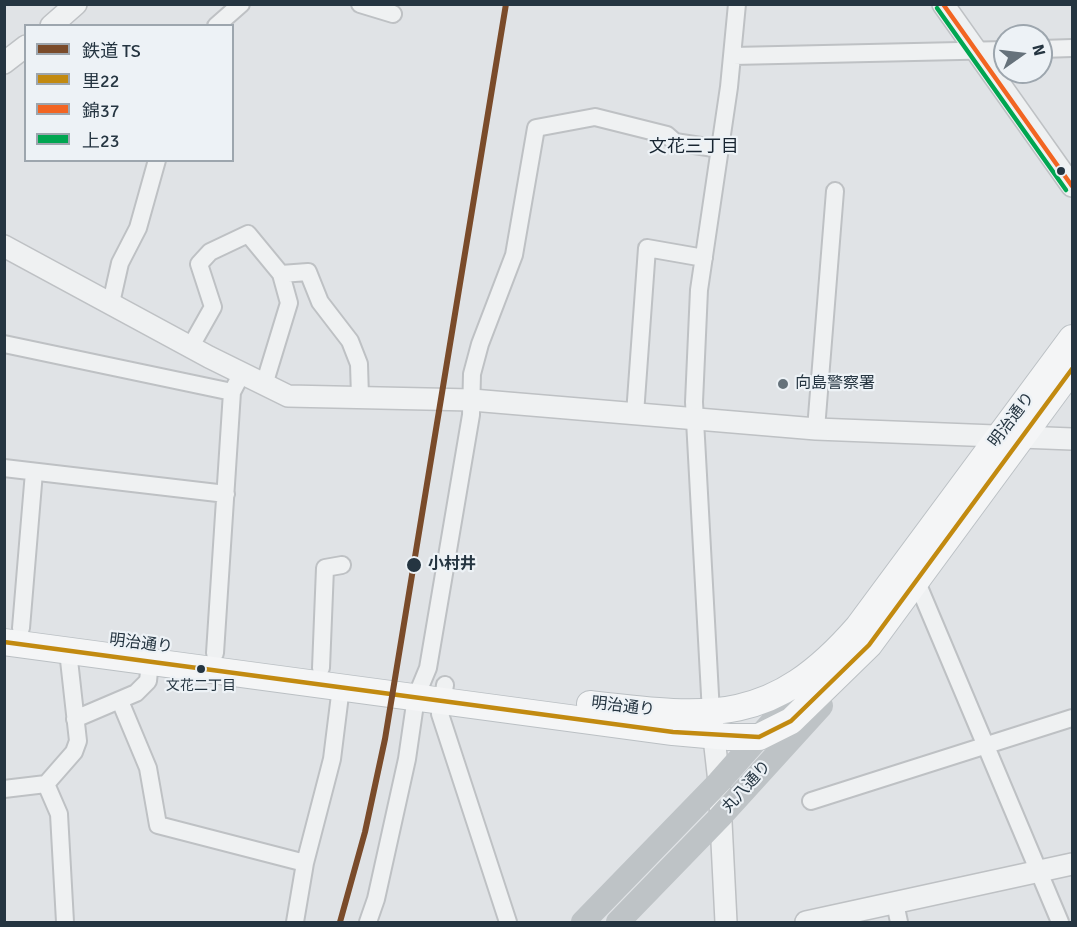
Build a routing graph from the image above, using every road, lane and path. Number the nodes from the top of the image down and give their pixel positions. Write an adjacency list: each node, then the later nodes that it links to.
1 (76, 4): 7 (street)
2 (241, 4): 8 (street)
3 (360, 4): 6 (street)
4 (737, 4): 14 (street)
5 (943, 4): 13 (street)
6 (393, 14)
7 (53, 24)
8 (218, 24)
9 (24, 48): 15 (street)
10 (1072, 48): 11 (street)
11 (1053, 49)
12 (993, 50): 13 (street)
13 (976, 51): 14 (street); 18 (street)
14 (733, 56): 16 (street)
15 (4, 63)
16 (720, 149): 21 (street); 31 (street)
17 (156, 162): 23 (street)
18 (1072, 186)
19 (836, 191): 34 (street)
20 (4, 246): 23 (street)
21 (704, 258): 32 (street); 33 (street)
22 (281, 274): 26 (street); 29 (street); 30 (street)
23 (111, 303): 26 (street)
24 (1072, 338): 35 (main road, 明治通り)
25 (4, 345): 28 (street)
26 (191, 346): 28 (street)
27 (1072, 369): 35 (main road, 明治通り)
28 (237, 383): 29 (street); 39 (street)
29 (264, 385): 30 (street)
30 (360, 397): 31 (street)
31 (472, 400): 32 (street); 50 (street)
32 (634, 414): 33 (street)
33 (696, 419): 34 (street); 54 (street)
34 (816, 429): 35 (street)
35 (1010, 437): 36 (street); 41 (main road, 明治通り); 47 (main road, 明治通り)
36 (1072, 439)
37 (4, 468): 38 (street)
38 (34, 472): 39 (street); 42 (street)
39 (226, 494): 45 (street)
40 (342, 565): 48 (street)
41 (916, 580): 43 (main road, 明治通り); 56 (street)
42 (10, 632): 44 (main road, 明治通り); 45 (main road, 明治通り)
43 (869, 645): 55 (main road, 明治通り); 61 (main road, 丸八通り)
44 (68, 651): 46 (main road, 明治通り); 53 (street)
45 (215, 653): 48 (main road, 明治通り)
46 (150, 662): 49 (main road, 明治通り); 51 (street)
47 (824, 664): 54 (main road, 明治通り); 55 (main road, 丸八通り)
48 (321, 668): 50 (main road, 明治通り)
49 (340, 687): 50 (main road, 明治通り); 62 (street)
50 (431, 691): 54 (main road, 明治通り); 68 (street); 69 (street)
51 (120, 701): 53 (street); 62 (street)
52 (1072, 718): 56 (street)
53 (75, 719): 58 (street)
54 (712, 725): 55 (main road, 明治通り); 57 (street)
55 (759, 736): 57 (main road, 丸八通り)
56 (985, 745): 60 (street); 64 (street)
57 (719, 782): 61 (street); 70 (main road, 丸八通り)
58 (46, 784): 59 (street); 66 (street)
59 (4, 789)
60 (811, 801)
61 (720, 817): 71 (main road, 丸八通り); 72 (street)
62 (305, 863): 67 (street)
63 (1072, 864): 64 (street)
64 (1038, 872): 65 (street); 74 (street)
65 (897, 913): 73 (street)
66 (65, 922)
67 (295, 922)
68 (368, 922)
69 (508, 922)
70 (584, 922)
71 (618, 922)
72 (726, 922)
73 (807, 922)
74 (1060, 922)

